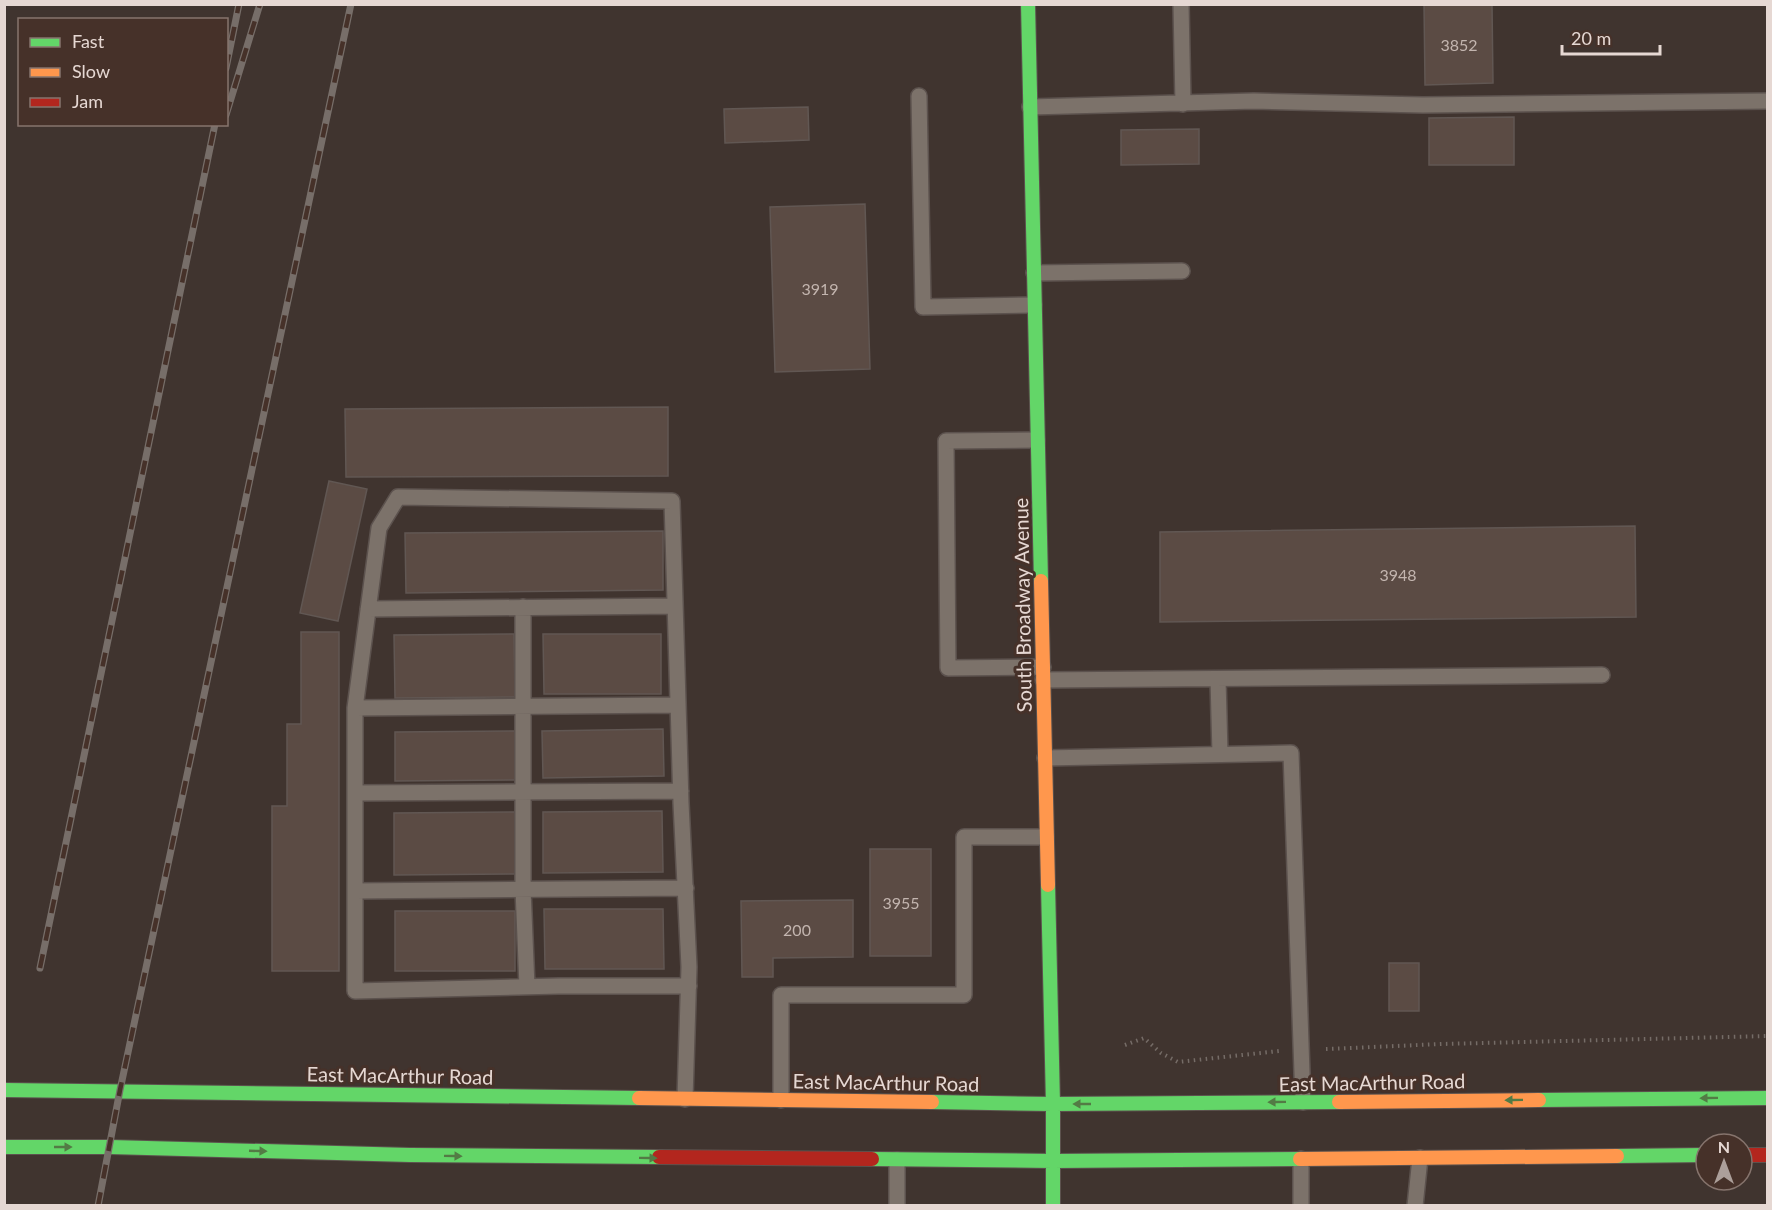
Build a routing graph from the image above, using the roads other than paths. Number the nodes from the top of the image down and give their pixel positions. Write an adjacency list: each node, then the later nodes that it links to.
1 (1028, 4): 6 (street, South Broadway Avenue)
2 (1180, 4): 5 (lane)
3 (919, 96): 9 (lane)
4 (1767, 101): 5 (lane)
5 (1183, 104): 6 (lane)
6 (1030, 107): 8 (street, South Broadway Avenue)
7 (1182, 271): 8 (lane)
8 (1034, 273): 9 (street, South Broadway Avenue)
9 (1034, 305): 10 (street, South Broadway Avenue)
10 (1037, 440): 14 (street, South Broadway Avenue); 14 (lane)
11 (675, 606): 12 (lane); 13 (lane); 17 (lane)
12 (523, 607): 13 (lane); 18 (lane)
13 (368, 609): 19 (lane)
14 (1043, 674): 16 (lane); 21 (street, South Broadway Avenue)
15 (1602, 675): 16 (lane)
16 (1218, 679): 20 (lane)
17 (678, 705): 18 (lane); 22 (lane)
18 (523, 706): 19 (lane); 23 (lane)
19 (355, 708): 24 (lane)
20 (1220, 754): 21 (lane); 35 (lane)
21 (1045, 758): 25 (street, South Broadway Avenue)
22 (681, 791): 23 (lane); 26 (lane)
23 (524, 792): 24 (lane); 27 (lane)
24 (355, 793): 28 (lane)
25 (1046, 837): 34 (lane); 36 (street, South Broadway Avenue)
26 (686, 888): 27 (lane); 29 (lane)
27 (523, 890): 28 (lane); 30 (lane)
28 (355, 891): 30 (lane)
29 (689, 986): 30 (lane); 33 (lane)
30 (527, 987)
31 (4, 1090): 33 (street, East MacArthur Road)
32 (1767, 1098): 35 (street, East MacArthur Road, one-way to 35)
33 (685, 1099): 34 (street, East MacArthur Road)
34 (781, 1100): 36 (street, East MacArthur Road)
35 (1303, 1102): 36 (street, East MacArthur Road, one-way to 36)
36 (1053, 1104): 42 (street, South Broadway Avenue)
37 (4, 1147): 41 (street, one-way to 41)
38 (1694, 1155): 39 (street)
39 (1420, 1158): 40 (street); 46 (lane)
40 (1301, 1159): 42 (street); 45 (lane)
41 (897, 1160): 42 (street); 43 (lane)
42 (1053, 1161): 44 (street, South Broadway Avenue)
43 (897, 1206)
44 (1053, 1206)
45 (1301, 1206)
46 (1415, 1206)

